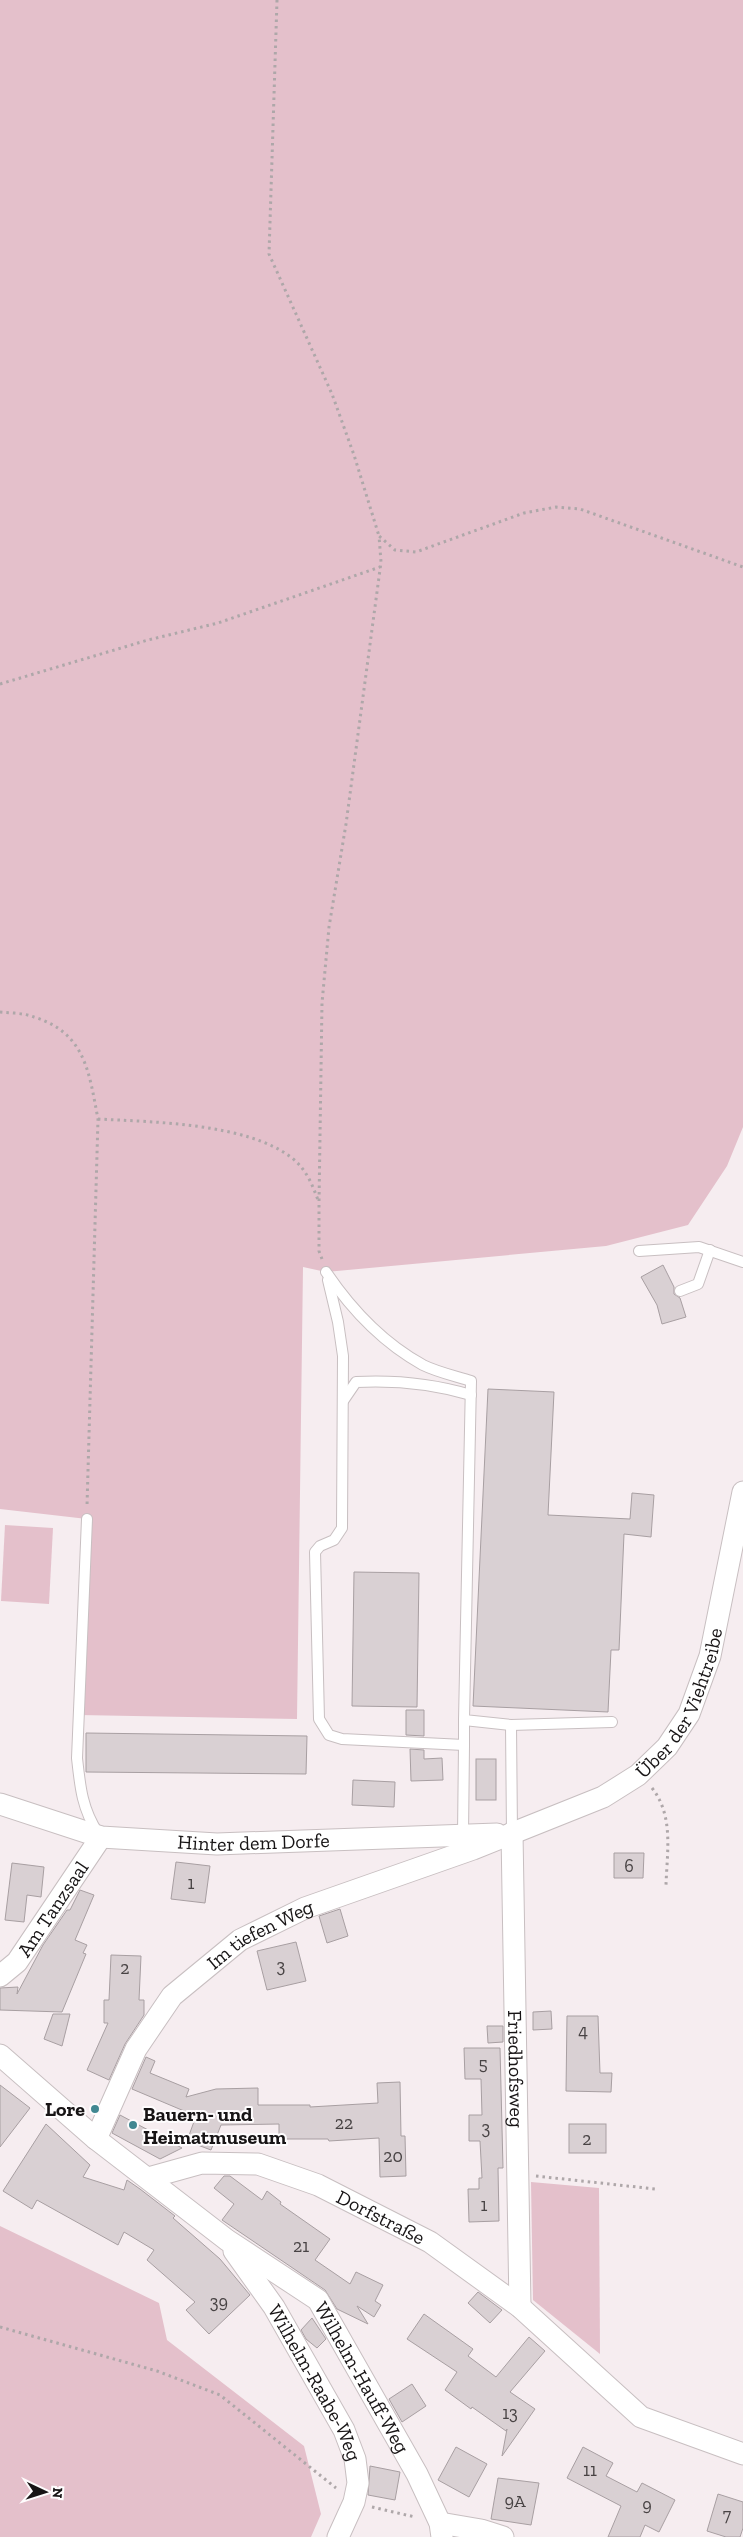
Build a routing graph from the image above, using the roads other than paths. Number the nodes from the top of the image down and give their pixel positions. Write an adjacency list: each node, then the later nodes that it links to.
1 (710, 1250): 2 (lane); 3 (lane); 4 (lane)
2 (639, 1251)
3 (743, 1262)
4 (680, 1291)
5 (471, 1395): 6 (lane); 6 (lane); 9 (lane)
6 (343, 1401): 12 (lane)
7 (743, 1492): 14 (street, Über der Viehtreibe)
8 (87, 1519): 16 (lane)
9 (464, 1720): 11 (lane); 12 (lane)
10 (612, 1722): 11 (lane)
11 (511, 1724): 14 (lane)
12 (464, 1745): 15 (lane)
13 (0, 1804): 16 (street, Hinter dem Dorfe)
14 (512, 1833): 15 (street, Hinter dem Dorfe); 19 (street, Im tiefen Weg); 22 (street, Friedhofsweg)
15 (463, 1835): 16 (street, Hinter dem Dorfe)
16 (101, 1837): 17 (street, Am Tanzsaal)
17 (0, 1976)
18 (0, 2055): 19 (street)
19 (96, 2139): 20 (street)
20 (148, 2178): 21 (street, Wilhelm-Hauff-Weg); 22 (street, Dorfstraße)
21 (227, 2240): 24 (street, Wilhelm-Hauff-Weg); 25 (street, Wilhelm-Raabe-Weg)
22 (520, 2306): 23 (street, Dorfstraße)
23 (743, 2454)
24 (441, 2530): 26 (street)
25 (338, 2537)
26 (503, 2537)

